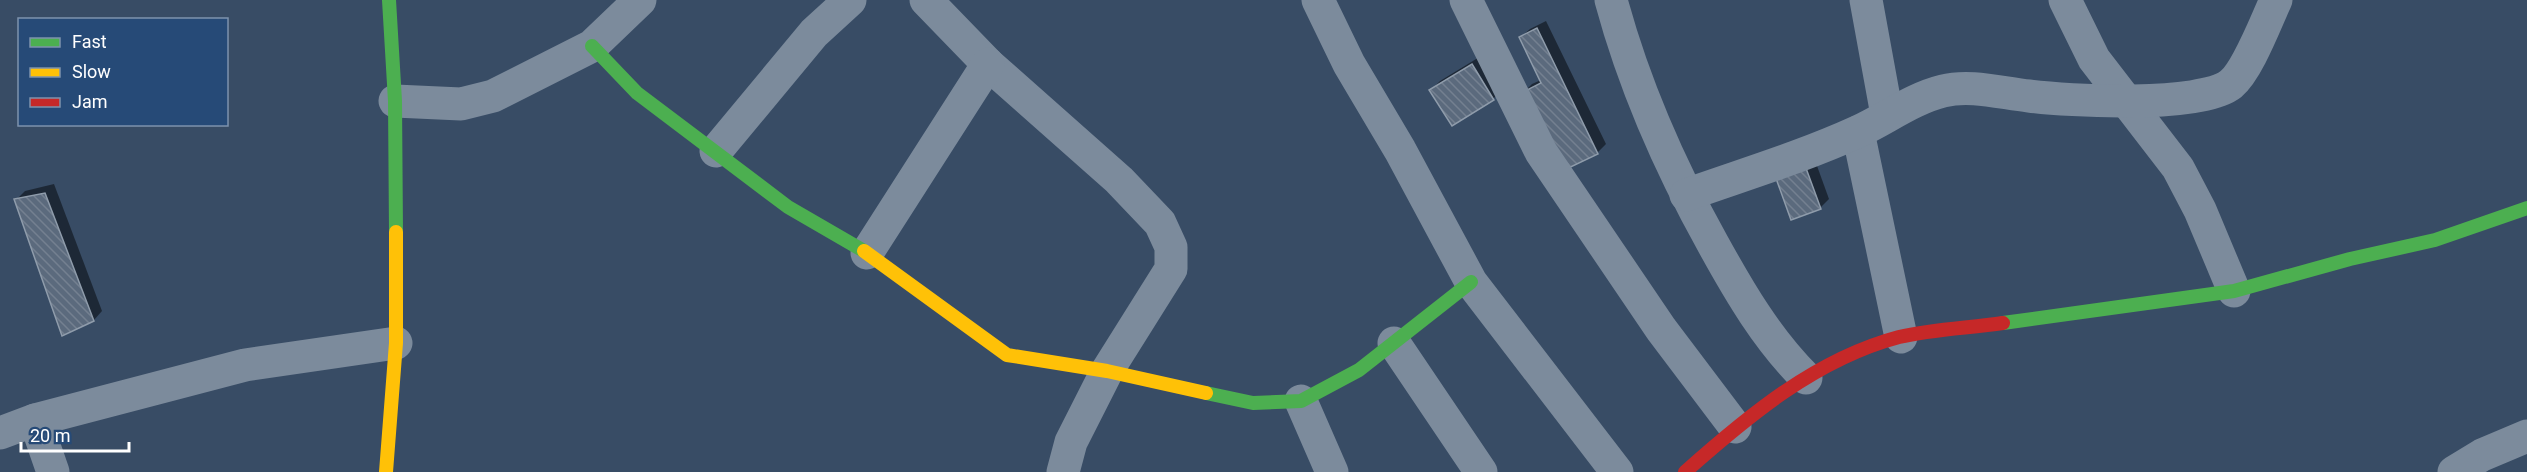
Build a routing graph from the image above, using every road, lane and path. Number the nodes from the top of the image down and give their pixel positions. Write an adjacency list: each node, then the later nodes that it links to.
1 (389, 0): 13 (street)
2 (640, 0): 11 (street)
3 (850, 0): 17 (street)
4 (926, 0): 12 (street)
5 (1318, 0): 21 (street)
6 (1466, 0): 30 (street)
7 (1611, 0): 18 (street)
8 (1866, 0): 15 (street)
9 (2066, 0): 14 (street)
10 (2276, 0): 14 (street)
11 (592, 46): 13 (street); 17 (street)
12 (988, 64): 20 (street); 26 (street)
13 (395, 101): 24 (street)
14 (2126, 101): 15 (street); 22 (street)
15 (1887, 115): 16 (street)
16 (1858, 132): 18 (street); 23 (street)
17 (716, 151): 20 (street)
18 (1686, 195): 27 (street)
19 (2527, 208): 22 (street)
20 (867, 253): 26 (street)
21 (1471, 282): 25 (street); 38 (street)
22 (2234, 291): 23 (street)
23 (1902, 337): 27 (street)
24 (396, 342): 29 (street); 34 (street)
25 (1394, 343): 28 (street); 37 (street)
26 (1107, 371): 28 (street); 35 (street)
27 (1806, 378): 30 (street)
28 (1301, 401): 36 (street)
29 (35, 420): 31 (street); 33 (street)
30 (1735, 427): 39 (street)
31 (0, 433)
32 (2527, 436): 40 (street)
33 (53, 472)
34 (386, 472)
35 (1063, 472)
36 (1332, 472)
37 (1481, 472)
38 (1617, 472)
39 (1685, 472)
40 (2454, 472)

